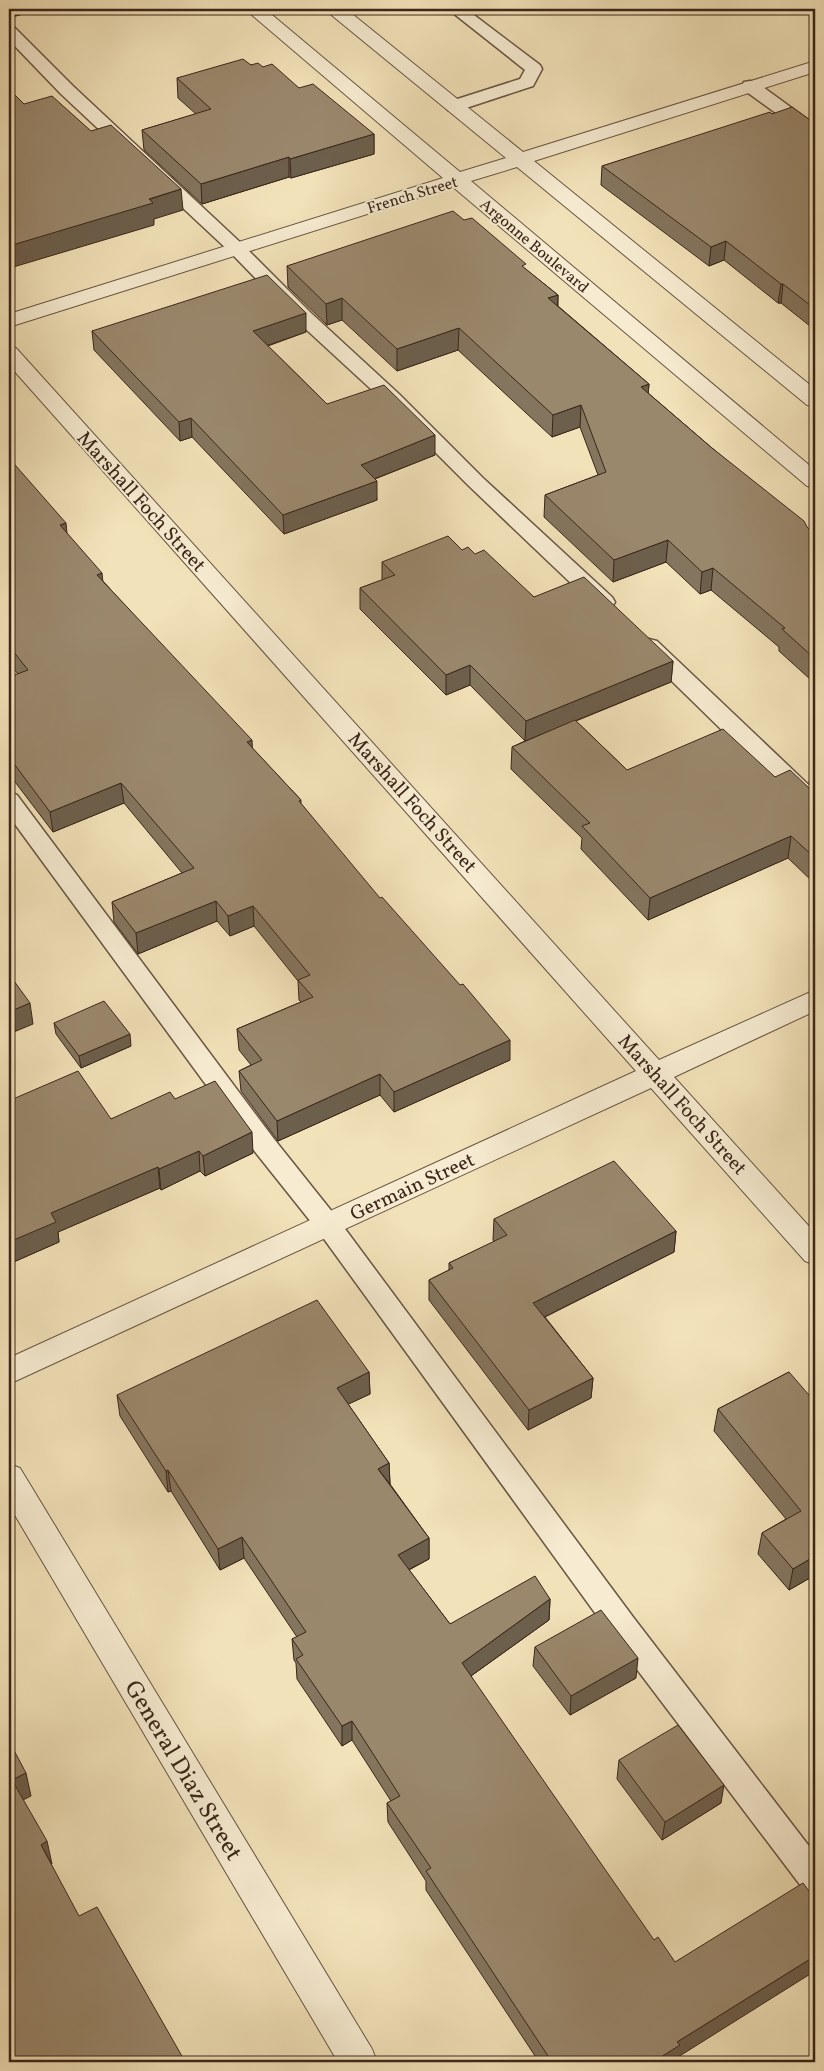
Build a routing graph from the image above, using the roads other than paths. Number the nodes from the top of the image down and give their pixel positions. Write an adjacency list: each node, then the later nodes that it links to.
1 (254, 9): 10 (street, Argonne Boulevard)
2 (335, 9): 7 (street)
3 (456, 9): 7 (lane)
4 (9, 31): 11 (lane)
5 (815, 66): 6 (street, French Street)
6 (750, 86): 8 (lane); 9 (street, French Street)
7 (454, 106): 9 (street)
8 (815, 133)
9 (520, 159): 10 (street, French Street); 14 (street)
10 (457, 180): 11 (street, French Street); 15 (street, Argonne Boulevard)
11 (237, 249): 12 (street, French Street); 17 (lane)
12 (9, 321)
13 (9, 352): 19 (street, Marshall Foch Street)
14 (815, 400)
15 (815, 481)
16 (9, 800): 20 (lane)
17 (815, 804)
18 (815, 1000): 19 (street, Germain Street)
19 (656, 1073): 20 (street, Germain Street); 21 (street, Marshall Foch Street)
20 (328, 1225): 22 (street, Germain Street); 24 (lane)
21 (815, 1253)
22 (9, 1372)
23 (9, 1477): 25 (street, General Diaz Street)
24 (815, 1879)
25 (359, 2062)

